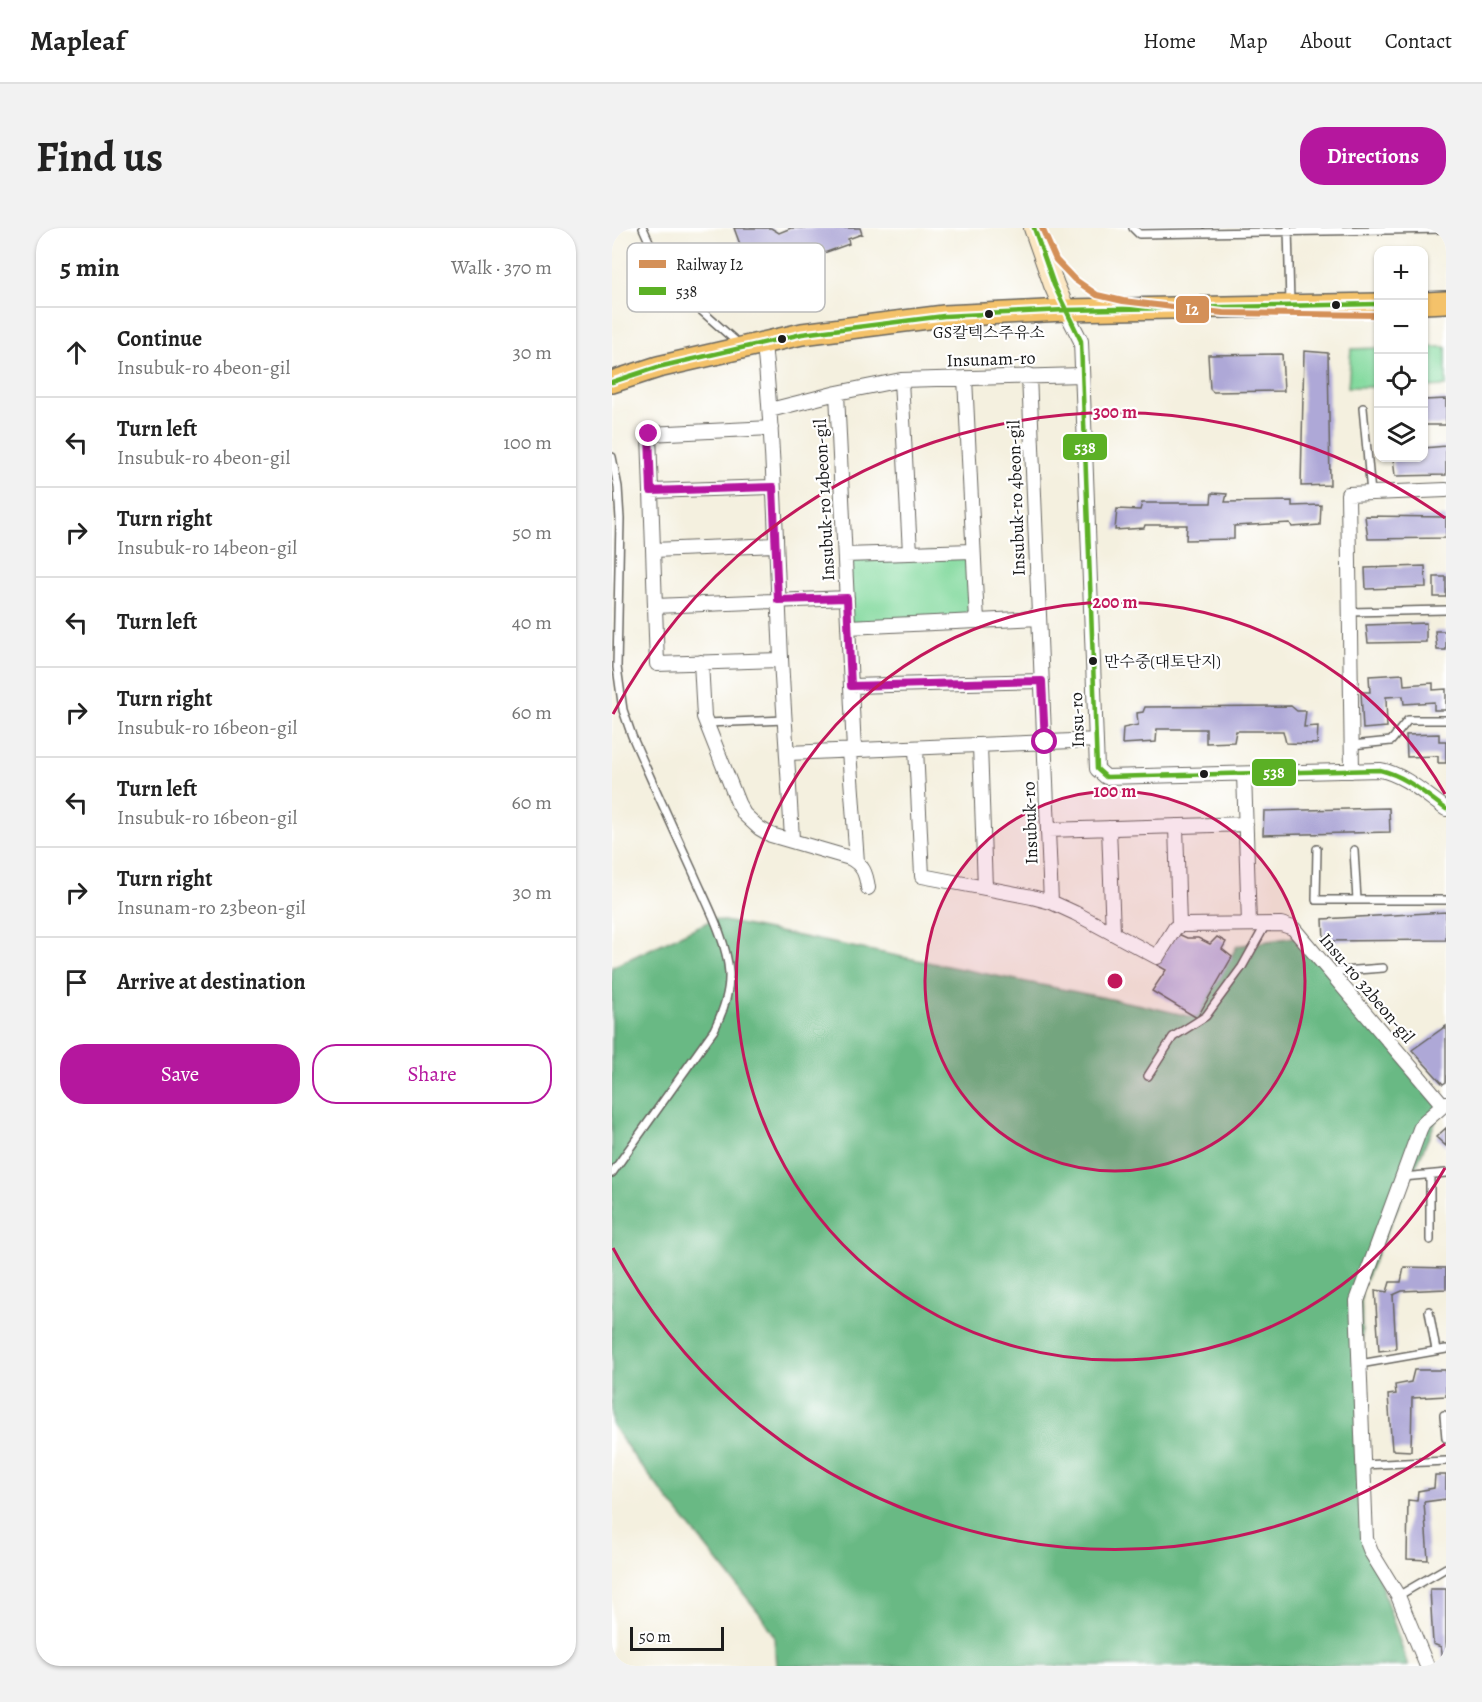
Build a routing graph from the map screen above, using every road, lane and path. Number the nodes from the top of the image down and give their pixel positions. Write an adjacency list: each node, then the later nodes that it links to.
1 (643, 228): 7 (lane)
2 (1034, 228): 12 (main road)
3 (1133, 228): 6 (lane)
4 (1446, 228): 5 (lane)
5 (1416, 229): 6 (lane)
6 (1288, 230): 11 (lane)
7 (650, 243)
8 (1446, 302): 9 (main road)
9 (1428, 303)
10 (1374, 304): 11 (main road)
11 (1290, 306): 12 (main road)
12 (1065, 310): 14 (main road); 16 (street, Insu-ro)
13 (708, 312): 14 (lane)
14 (754, 345): 19 (main road); 22 (street)
15 (1029, 375): 16 (street, Insunam-ro); 17 (street, Insunam-ro); 39 (street, Insubuk-ro 4beon-gil)
16 (1082, 375): 50 (street, Insu-ro)
17 (965, 378): 18 (street, Insunam-ro); 31 (street)
18 (901, 380): 20 (street, Insunam-ro); 32 (street)
19 (612, 382)
20 (837, 393): 22 (street, Insunam-ro); 33 (street, Insubuk-ro 14beon-gil)
21 (1364, 408): 28 (lane)
22 (770, 410): 23 (street)
23 (771, 428): 25 (street); 27 (street)
24 (612, 457): 42 (lane)
25 (773, 487): 27 (street); 29 (street)
26 (1446, 490): 28 (street)
27 (651, 491): 30 (street)
28 (1371, 493): 38 (street)
29 (776, 545): 30 (street); 35 (street)
30 (653, 550): 36 (street)
31 (973, 551): 32 (street); 40 (street)
32 (910, 553): 33 (street)
33 (845, 555): 34 (street, Insubuk-ro 14beon-gil)
34 (847, 598): 35 (street); 41 (street, Insubuk-ro 14beon-gil)
35 (778, 600): 36 (street); 43 (street)
36 (655, 606): 44 (street)
37 (1446, 610): 38 (lane)
38 (1350, 612): 53 (street)
39 (1040, 618): 40 (street); 45 (street, Insubuk-ro 4beon-gil)
40 (976, 621): 41 (street)
41 (848, 627): 46 (street, Insubuk-ro 14beon-gil)
42 (614, 644): 81 (lane)
43 (781, 660): 44 (street); 47 (street)
44 (701, 662): 49 (street)
45 (1042, 681): 46 (street); 51 (street, Insubuk-ro 4beon-gil)
46 (851, 686): 55 (street, Insubuk-ro 14beon-gil)
47 (785, 720): 49 (lane); 56 (street)
48 (1446, 720): 53 (lane)
49 (706, 723): 64 (street)
50 (1095, 740): 51 (street); 58 (street, Insu-ro)
51 (1045, 742): 52 (street); 63 (street, Insubuk-ro)
52 (980, 745): 54 (street); 69 (street)
53 (1352, 745): 57 (street)
54 (916, 748): 55 (street); 69 (street)
55 (852, 750): 56 (street); 67 (street)
56 (788, 753): 64 (street)
57 (1352, 771): 58 (street, Insu-ro); 59 (street, Insu-ro)
58 (1244, 774): 60 (street)
59 (1446, 809)
60 (1246, 824): 61 (street); 73 (street)
61 (1176, 826): 62 (street); 75 (street)
62 (1109, 828): 63 (street); 76 (street)
63 (1048, 830): 72 (street, Insubuk-ro)
64 (792, 840): 67 (street)
65 (1317, 849): 70 (lane)
66 (1354, 850): 70 (lane)
67 (857, 862): 68 (street)
68 (868, 888)
69 (985, 888): 72 (street)
70 (1357, 900): 71 (lane)
71 (1446, 900)
72 (1051, 902): 76 (street)
73 (1250, 924): 74 (street, Insu-ro 32beon-gil); 75 (street, Insu-ro 32beon-gil)
74 (1266, 924): 78 (street, Insu-ro 32beon-gil); 79 (lane)
75 (1179, 926): 76 (street)
76 (1113, 933)
77 (1383, 968): 78 (lane)
78 (1330, 972): 80 (street, Insu-ro 32beon-gil)
79 (1148, 1076)
80 (1444, 1104): 84 (street)
81 (612, 1173)
82 (1446, 1173): 83 (lane)
83 (1430, 1175): 84 (lane); 85 (lane)
84 (1403, 1177): 89 (street)
85 (1430, 1240)
86 (1429, 1311): 88 (lane)
87 (1446, 1348): 88 (lane)
88 (1436, 1350): 89 (lane)
89 (1360, 1364): 93 (street)
90 (1444, 1415): 91 (lane)
91 (1446, 1438)
92 (1446, 1461): 93 (lane)
93 (1363, 1465): 95 (street)
94 (1446, 1568): 95 (lane)
95 (1398, 1596): 96 (street)
96 (1427, 1666)

